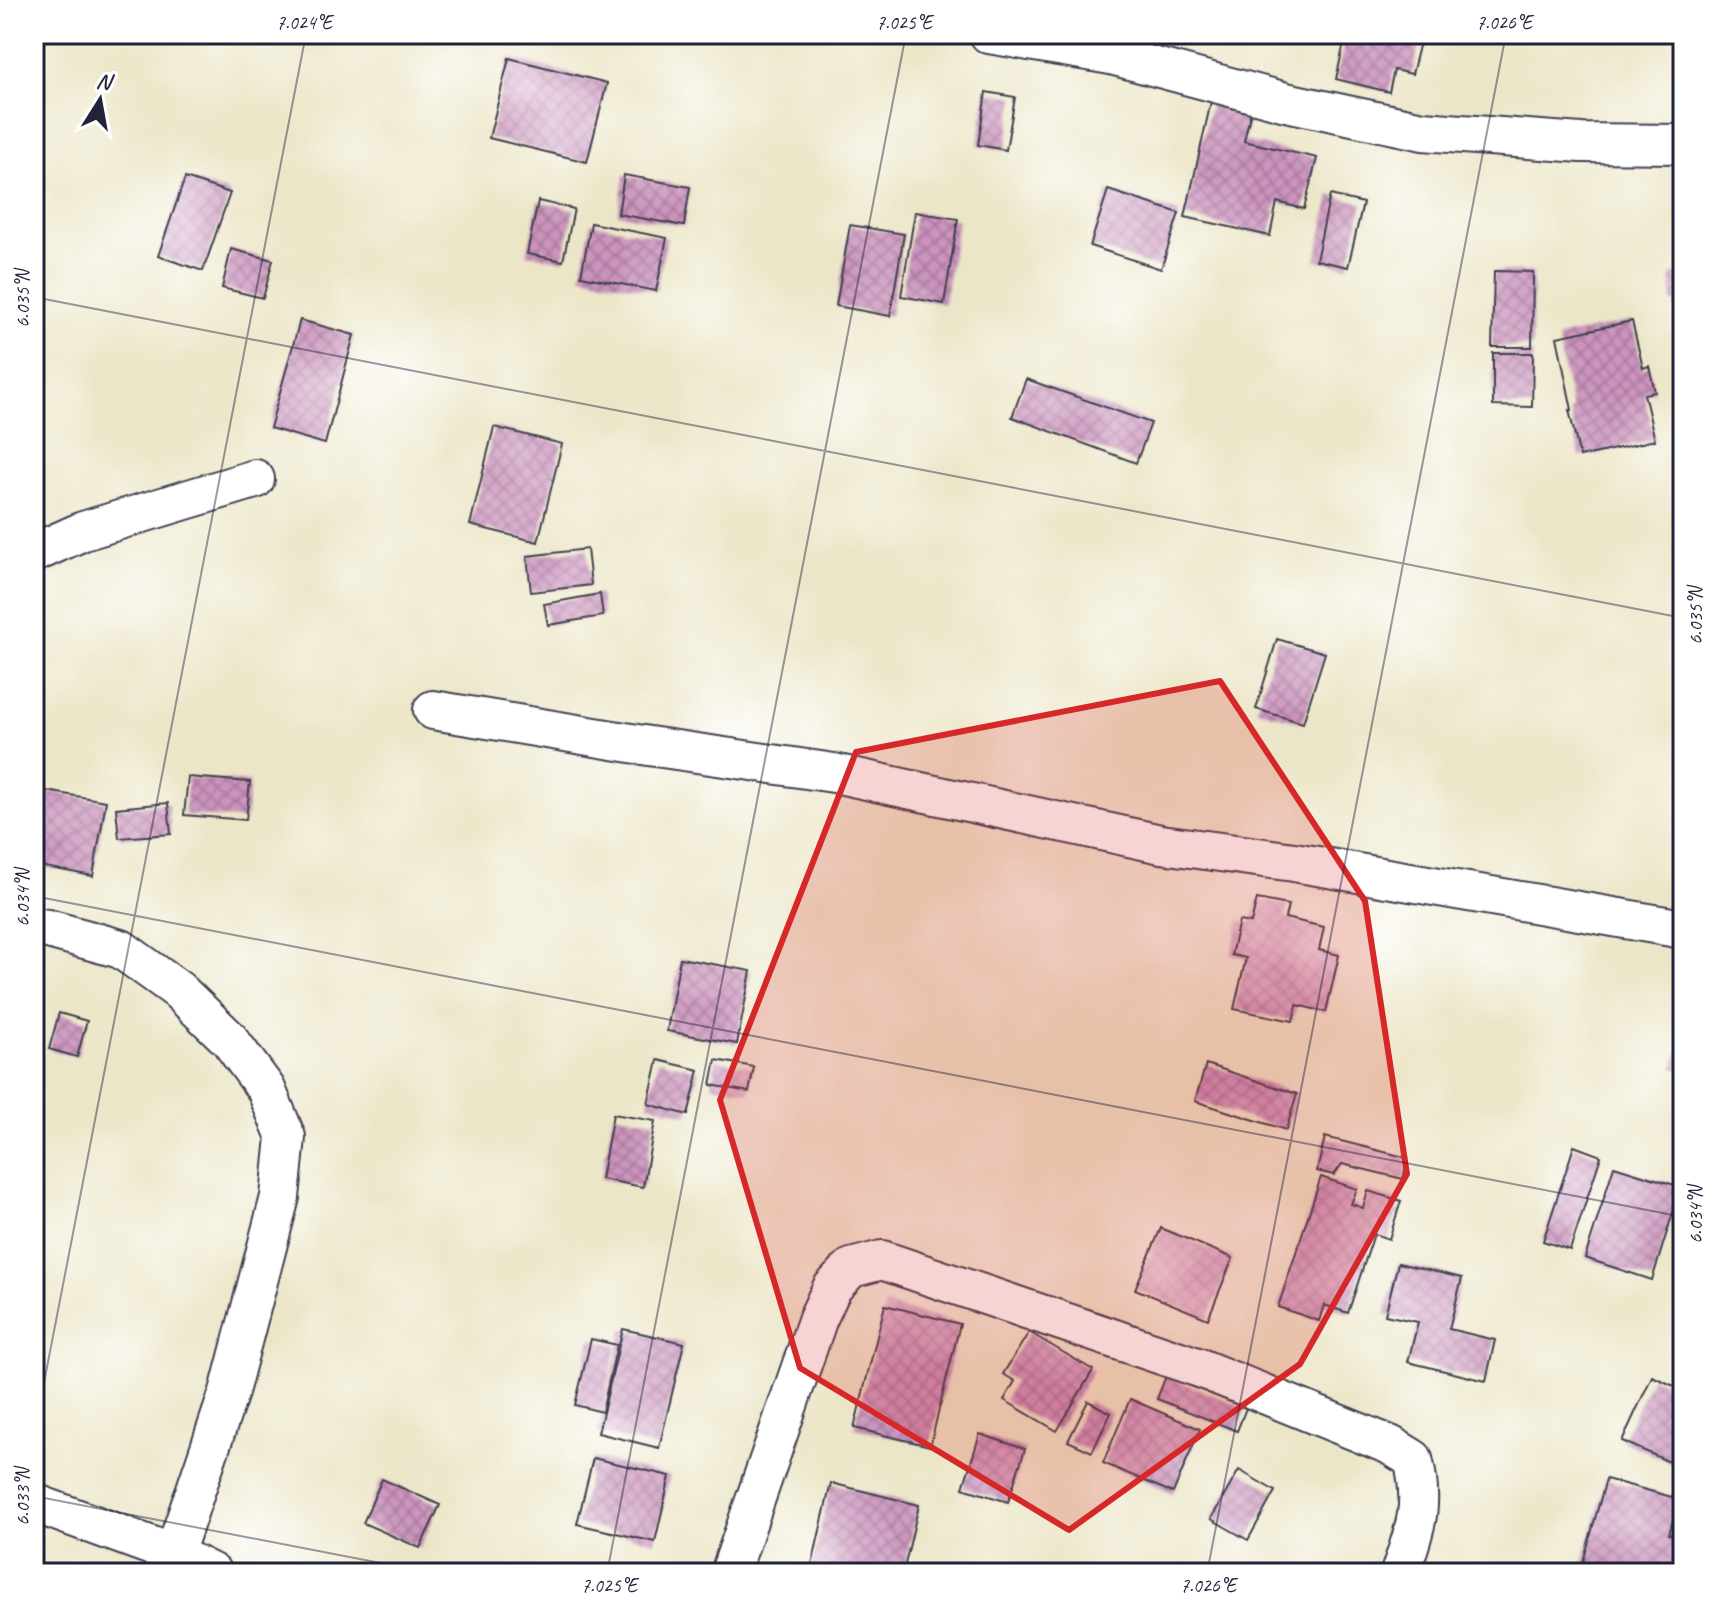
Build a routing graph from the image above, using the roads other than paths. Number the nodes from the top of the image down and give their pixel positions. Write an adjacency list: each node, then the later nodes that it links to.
1 (989, 34): 2 (street)
2 (1683, 144)
3 (255, 479): 4 (street)
4 (34, 553)
5 (433, 710): 7 (street)
6 (34, 927): 9 (street)
7 (1683, 929)
8 (34, 1503): 9 (street)
9 (174, 1554): 10 (street)
10 (212, 1573)
11 (730, 1573): 12 (street)
12 (1400, 1573)

